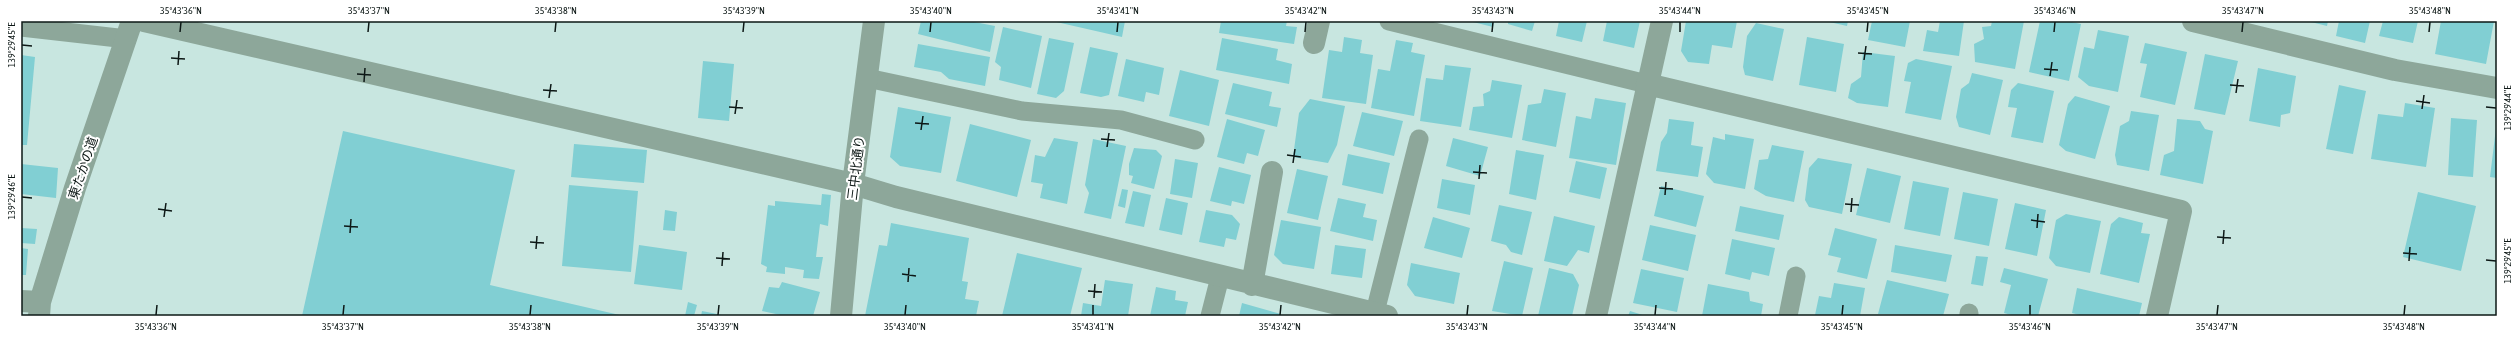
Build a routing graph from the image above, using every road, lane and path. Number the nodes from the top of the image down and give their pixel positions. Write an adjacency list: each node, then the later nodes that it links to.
1 (144, 21): 16 (street)
2 (874, 21): 10 (street, 三中北通り)
3 (1319, 21): 9 (street)
4 (1389, 21): 11 (lane)
5 (1662, 21): 11 (street)
6 (2193, 21): 12 (street)
7 (21, 27): 8 (lane)
8 (129, 30): 20 (street, 東たかの道)
9 (1314, 43)
10 (867, 78): 14 (lane); 16 (street, 三中北通り)
11 (1647, 84): 24 (street); 26 (street)
12 (2497, 88)
13 (1419, 139): 21 (lane)
14 (1195, 140)
15 (1272, 172): 19 (street)
16 (853, 184): 18 (street); 22 (street, 三中北通り)
17 (1796, 276): 25 (lane)
18 (1220, 278): 19 (street); 23 (lane)
19 (1252, 285): 21 (street)
20 (34, 306)
21 (1378, 315)
22 (841, 316)
23 (1210, 316)
24 (1596, 316)
25 (1788, 316)
26 (2158, 316)

